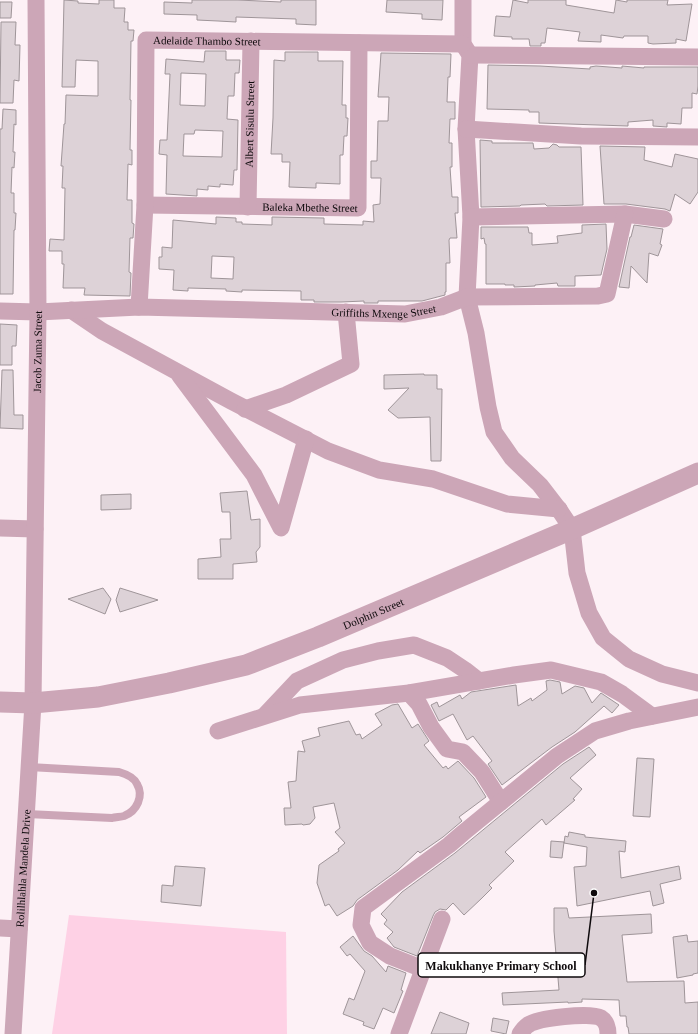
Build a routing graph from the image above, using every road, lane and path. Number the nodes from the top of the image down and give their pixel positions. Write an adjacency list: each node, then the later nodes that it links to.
1 (36, 0): 18 (street, Jacob Zuma Street)
2 (463, 0): 5 (street)
3 (251, 41): 4 (street, Adelaide Thambo Street); 9 (street, Adelaide Thambo Street); 10 (street, Albert Sisulu Street)
4 (359, 43): 5 (street, Adelaide Thambo Street); 10 (street, Baleka Mbethe Street)
5 (466, 50): 6 (street, Adelaide Thambo Street); 7 (street)
6 (698, 57)
7 (466, 129): 8 (street); 12 (street)
8 (698, 137)
9 (144, 205): 10 (street, Baleka Mbethe Street); 15 (street, Adelaide Thambo Street)
10 (248, 206)
11 (625, 214): 12 (street); 13 (street); 14 (street)
12 (471, 217): 14 (street)
13 (664, 219)
14 (467, 297): 19 (street, Griffiths Mxenge Street); 24 (street)
15 (139, 307): 16 (street, Griffiths Mxenge Street); 19 (street, Griffiths Mxenge Street)
16 (71, 310): 18 (street, Griffiths Mxenge Street); 20 (street)
17 (0, 311): 18 (street, Griffiths Mxenge Street)
18 (38, 312): 26 (street, Jacob Zuma Street)
19 (346, 312): 21 (street)
20 (176, 371): 21 (street); 22 (street)
21 (245, 408): 22 (street)
22 (306, 440): 24 (street)
23 (698, 473): 27 (street, Dolphin Street)
24 (559, 509): 27 (street)
25 (0, 528): 26 (street)
26 (35, 529): 32 (street, Jacob Zuma Street)
27 (572, 529): 29 (street); 32 (street, Dolphin Street)
28 (479, 681): 30 (street); 34 (street); 35 (street)
29 (698, 683)
30 (409, 693): 35 (street); 38 (street)
31 (0, 702): 32 (street, Dolphin Street)
32 (33, 703): 37 (street, Rolilhlahla Mandela Drive)
33 (698, 707): 34 (street)
34 (652, 716): 38 (street)
35 (264, 717): 36 (street)
36 (218, 731)
37 (29, 767): 39 (street, Rolilhlahla Mandela Drive); 39 (lane)
38 (501, 802): 43 (street)
39 (27, 814): 42 (street, Rolilhlahla Mandela Drive)
40 (442, 918): 43 (street)
41 (0, 928): 42 (street)
42 (19, 929): 44 (street, Rolilhlahla Mandela Drive)
43 (423, 969): 45 (street)
44 (9, 1028)
45 (399, 1034)
46 (520, 1034): 47 (street)
47 (608, 1034)

